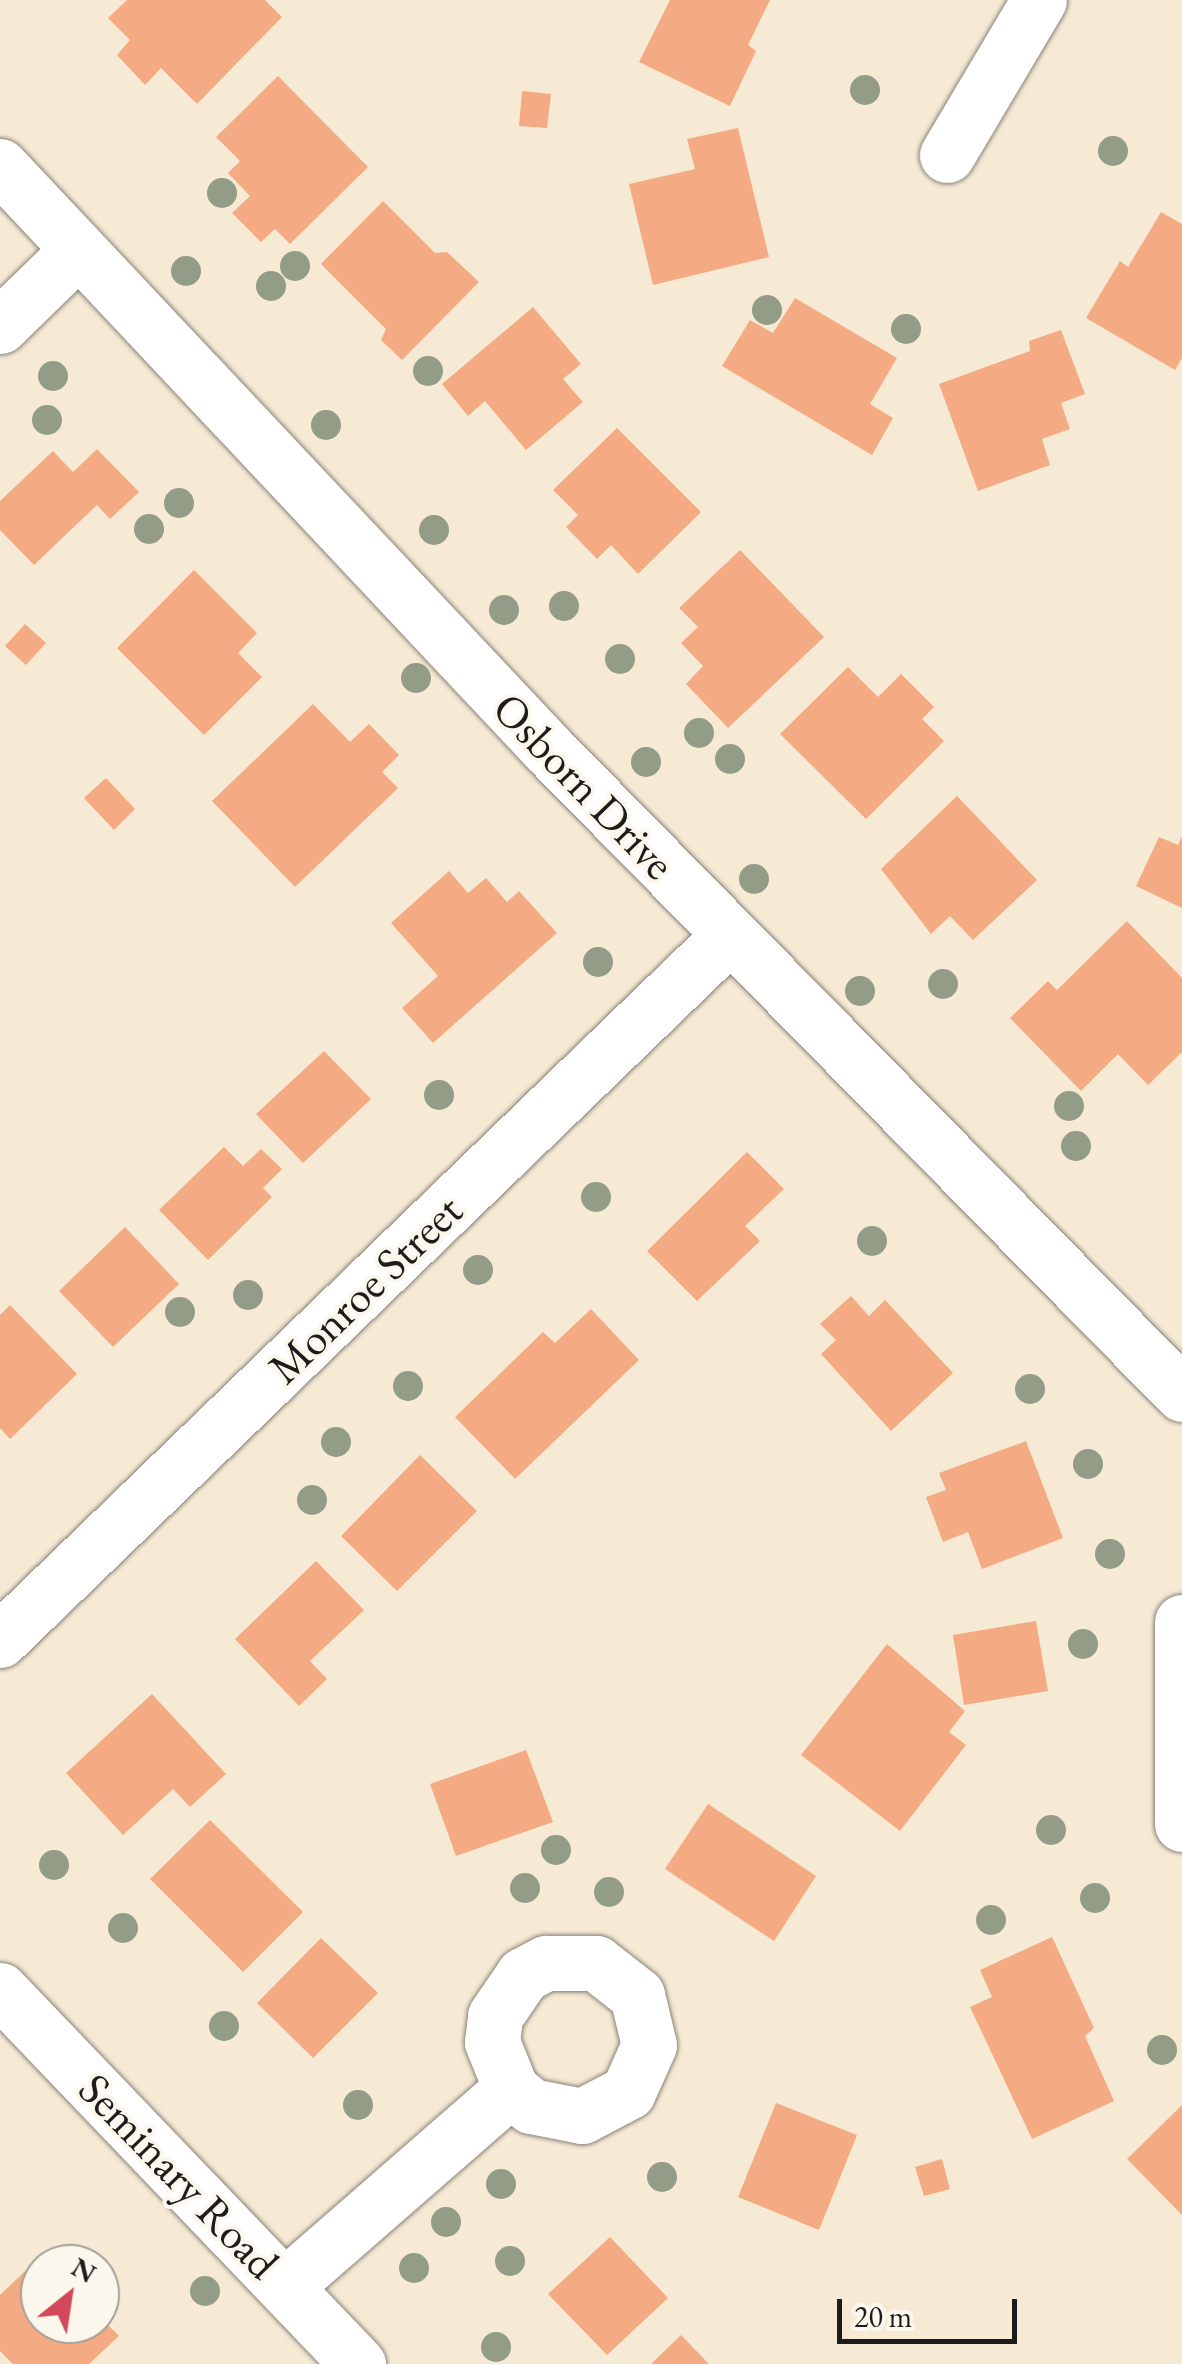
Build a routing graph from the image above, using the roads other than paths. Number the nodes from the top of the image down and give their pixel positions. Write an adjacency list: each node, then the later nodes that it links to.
1 (1038, 0): 2 (street)
2 (947, 155)
3 (0, 166): 4 (street, Osborn Drive)
4 (78, 250): 5 (street); 6 (street, Osborn Drive)
5 (0, 326)
6 (728, 937): 7 (street, Osborn Drive); 9 (street, Monroe Street)
7 (1182, 1394)
8 (1182, 1622): 10 (street)
9 (0, 1640)
10 (1182, 1824)
11 (0, 1990): 13 (street, Seminary Road)
12 (511, 2088): 13 (street)
13 (284, 2286): 14 (street, Seminary Road)
14 (358, 2364)

